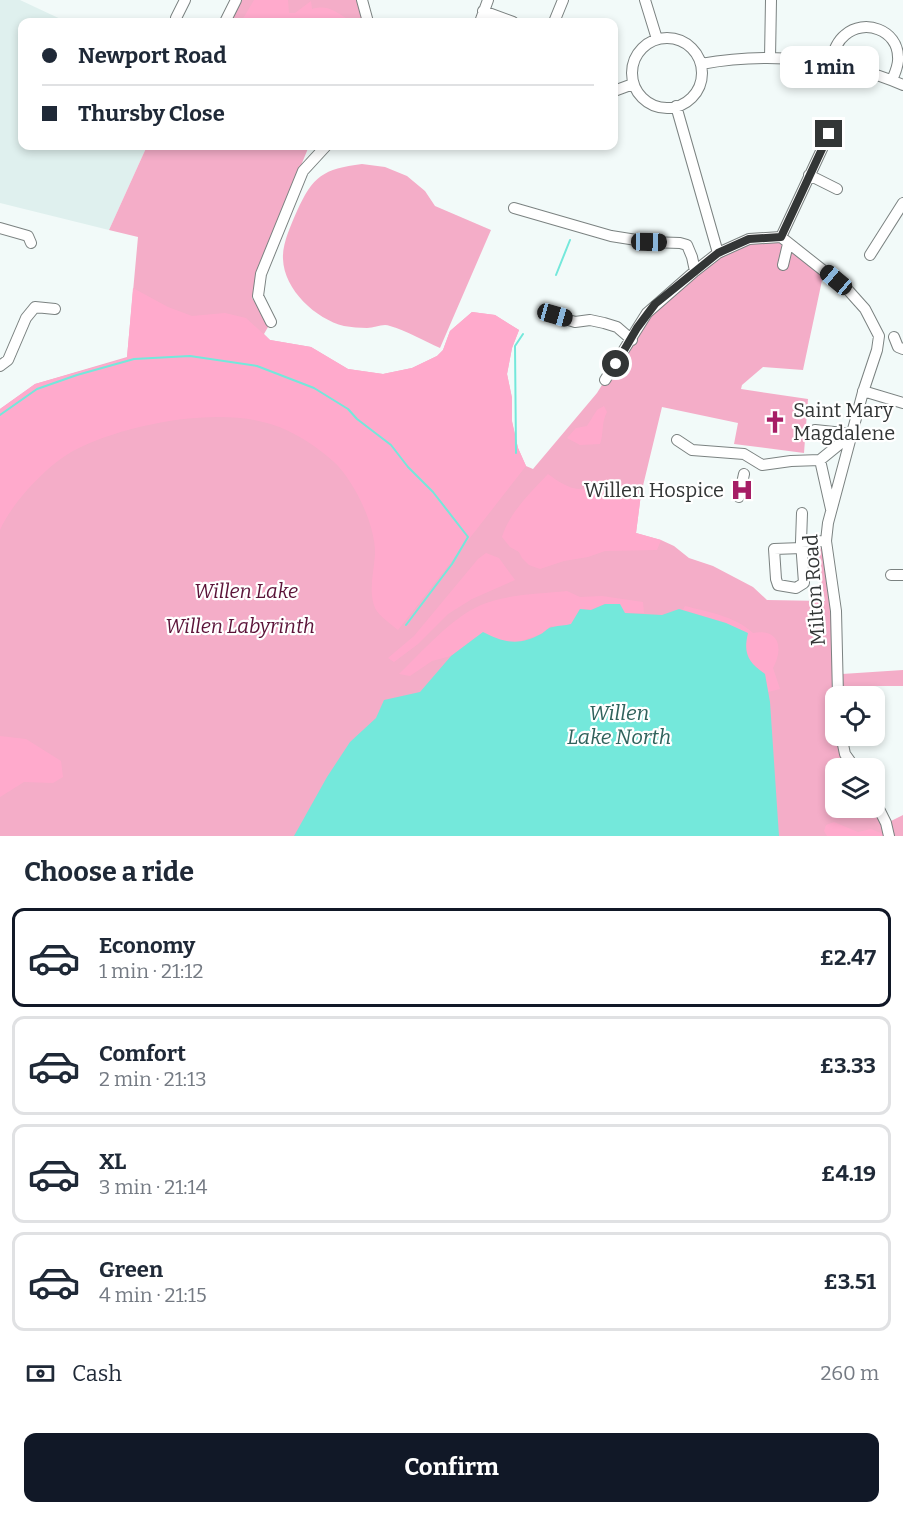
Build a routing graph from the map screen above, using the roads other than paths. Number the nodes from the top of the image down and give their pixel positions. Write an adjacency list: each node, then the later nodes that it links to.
1 (185, 0): 8 (street)
2 (236, 0): 9 (street)
3 (362, 0): 10 (street)
4 (563, 0): 12 (street)
5 (645, 0): 13 (street)
6 (771, 0): 15 (street)
7 (485, 5): 11 (street)
8 (176, 18)
9 (227, 18)
10 (367, 18)
11 (506, 18)
12 (556, 18)
13 (657, 39): 16 (street); 19 (street)
14 (900, 47): 17 (street); 18 (street)
15 (770, 58): 16 (street); 17 (street)
16 (701, 64): 22 (street)
17 (829, 64): 18 (street)
18 (892, 80): 20 (street)
19 (633, 84): 21 (street); 22 (street)
20 (903, 85)
21 (618, 90)
22 (676, 106): 33 (street)
23 (829, 134): 25 (street)
24 (322, 150): 39 (street)
25 (809, 175): 26 (street); 31 (street)
26 (837, 189)
27 (903, 203): 29 (street)
28 (514, 208): 36 (street)
29 (899, 220): 34 (street)
30 (5, 229): 32 (street)
31 (785, 241): 33 (street); 35 (street); 41 (street)
32 (31, 243)
33 (718, 253): 36 (street)
34 (870, 255)
35 (783, 265)
36 (695, 271): 42 (street)
37 (55, 309): 44 (street)
38 (543, 312): 42 (street)
39 (271, 322)
40 (899, 334): 41 (street); 43 (street)
41 (879, 336): 46 (street, Milton Road)
42 (632, 340): 45 (street)
43 (903, 349)
44 (0, 366)
45 (605, 380)
46 (863, 391): 47 (street); 49 (street, Milton Road)
47 (903, 403)
48 (815, 430): 49 (street)
49 (853, 434): 51 (street); 54 (street, Milton Road)
50 (677, 441): 51 (street)
51 (820, 460): 54 (street)
52 (744, 474): 53 (street)
53 (739, 497)
54 (831, 511): 56 (street, Milton Road)
55 (802, 513): 56 (street)
56 (826, 541): 59 (street, Milton Road)
57 (891, 575): 58 (street)
58 (903, 575)
59 (838, 686)
60 (884, 818): 61 (street)
61 (890, 836)

